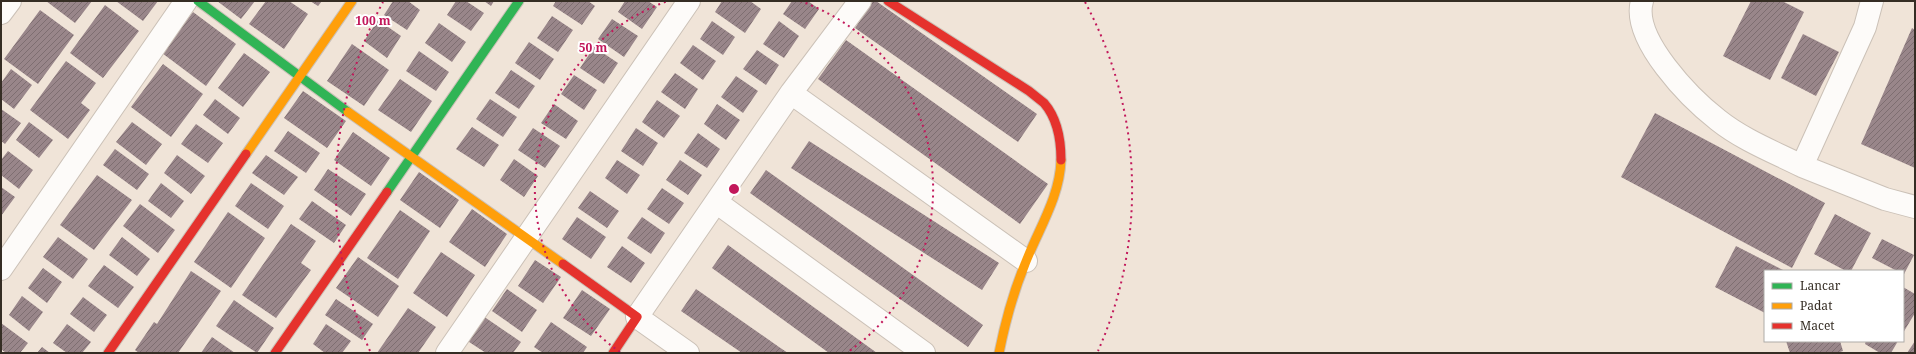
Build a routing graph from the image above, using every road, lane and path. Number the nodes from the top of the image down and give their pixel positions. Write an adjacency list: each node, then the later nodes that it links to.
1 (10, 1): 11 (street)
2 (186, 1): 20 (street)
3 (198, 1): 12 (street)
4 (352, 1): 12 (street)
5 (520, 1): 14 (street)
6 (689, 1): 18 (street)
7 (860, 1): 13 (street)
8 (888, 1): 19 (street)
9 (1642, 1): 15 (street)
10 (1872, 1): 15 (street)
11 (1, 13)
12 (298, 77): 14 (street); 22 (street)
13 (791, 93): 16 (street); 19 (street)
14 (412, 156): 18 (street); 23 (street)
15 (1802, 166): 17 (street)
16 (716, 202): 21 (street); 27 (street)
17 (1915, 207)
18 (527, 239): 21 (street); 24 (street)
19 (1026, 262): 28 (street)
20 (1, 269)
21 (638, 317): 25 (street); 26 (street)
22 (108, 353)
23 (275, 353)
24 (448, 353)
25 (613, 353)
26 (688, 353)
27 (924, 353)
28 (999, 353)

